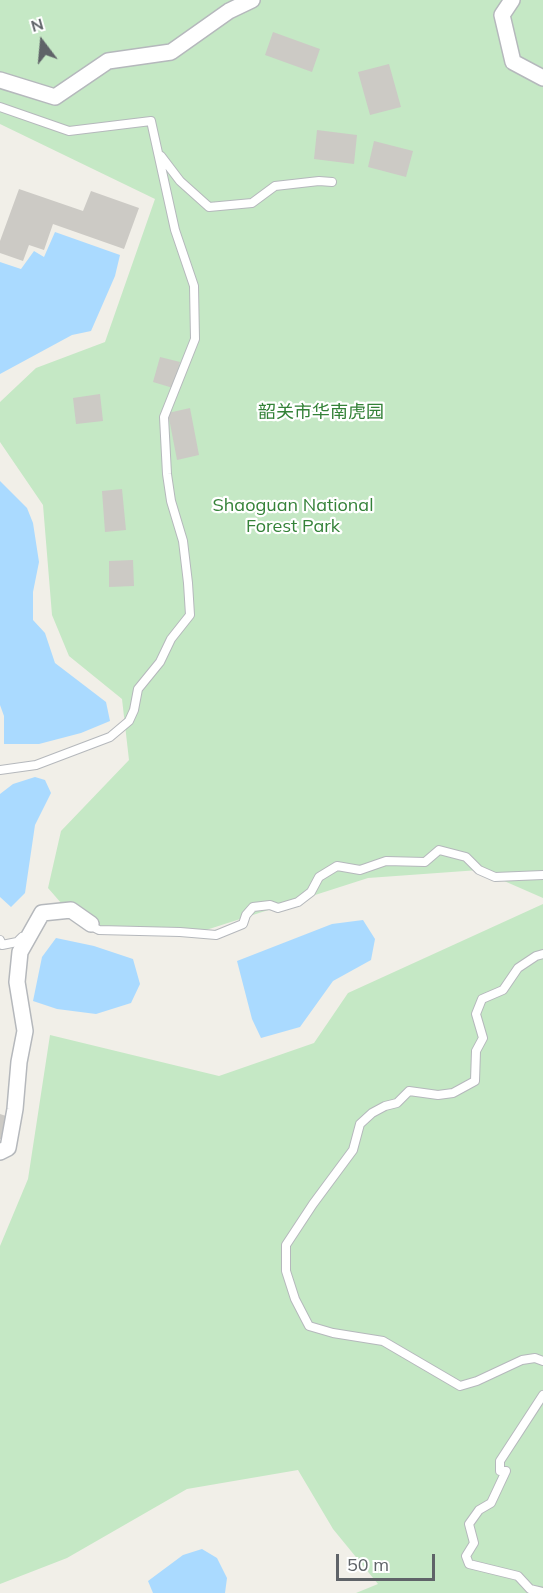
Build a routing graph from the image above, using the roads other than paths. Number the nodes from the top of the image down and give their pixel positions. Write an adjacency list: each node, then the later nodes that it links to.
1 (252, 0): 4 (street)
2 (512, 0): 3 (street)
3 (543, 78)
4 (0, 80)
5 (0, 107): 6 (lane)
6 (158, 153): 7 (lane); 8 (lane)
7 (332, 182)
8 (0, 770)
9 (543, 874): 10 (lane)
10 (57, 911): 11 (street); 12 (lane); 14 (street)
11 (91, 924)
12 (0, 940)
13 (543, 954): 15 (lane)
14 (0, 1152)
15 (543, 1361)
16 (543, 1395): 17 (lane)
17 (543, 1592)

